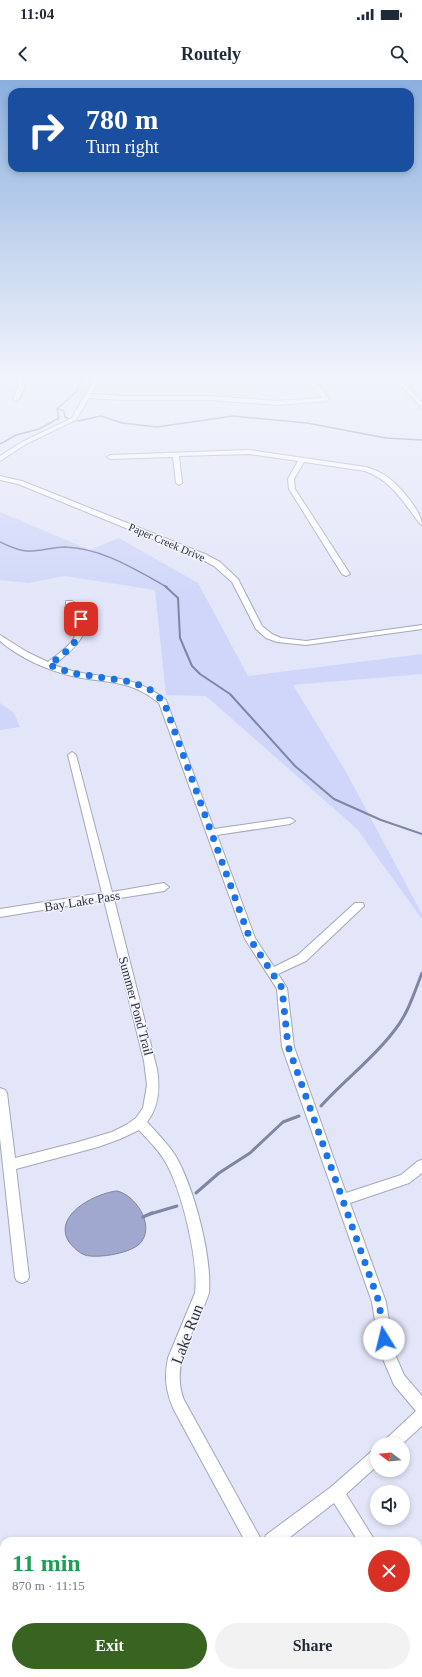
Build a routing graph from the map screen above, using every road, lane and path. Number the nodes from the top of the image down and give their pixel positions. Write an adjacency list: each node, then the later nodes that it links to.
1 (9, 454): 6 (street)
2 (176, 454): 3 (street); 5 (street); 9 (street)
3 (193, 454)
4 (261, 454): 7 (street)
5 (110, 457)
6 (0, 459)
7 (302, 459): 10 (street); 11 (street)
8 (0, 478): 13 (street, Paper Creek Drive)
9 (179, 483)
10 (422, 523)
11 (346, 574)
12 (69, 603): 15 (street)
13 (422, 627)
14 (0, 637): 15 (street)
15 (49, 665): 18 (street)
16 (72, 755): 20 (street, Summer Pond Trail)
17 (290, 821): 18 (street)
18 (211, 833): 23 (street)
19 (164, 887): 20 (street, Bay Lake Pass)
20 (107, 897): 22 (street, Bay Lake Pass); 25 (street, Summer Pond Trail)
21 (359, 906): 23 (street)
22 (0, 913)
23 (272, 972): 28 (street)
24 (1, 1093): 26 (street)
25 (140, 1123): 26 (street); 35 (street, Lake Run)
26 (10, 1165): 29 (street)
27 (422, 1165): 28 (street)
28 (342, 1200): 30 (street)
29 (22, 1277)
30 (422, 1407)
31 (422, 1416): 32 (street)
32 (399, 1437)
33 (370, 1462): 34 (street)
34 (336, 1492): 36 (street); 37 (street)
35 (252, 1537)
36 (277, 1537)
37 (364, 1537)

